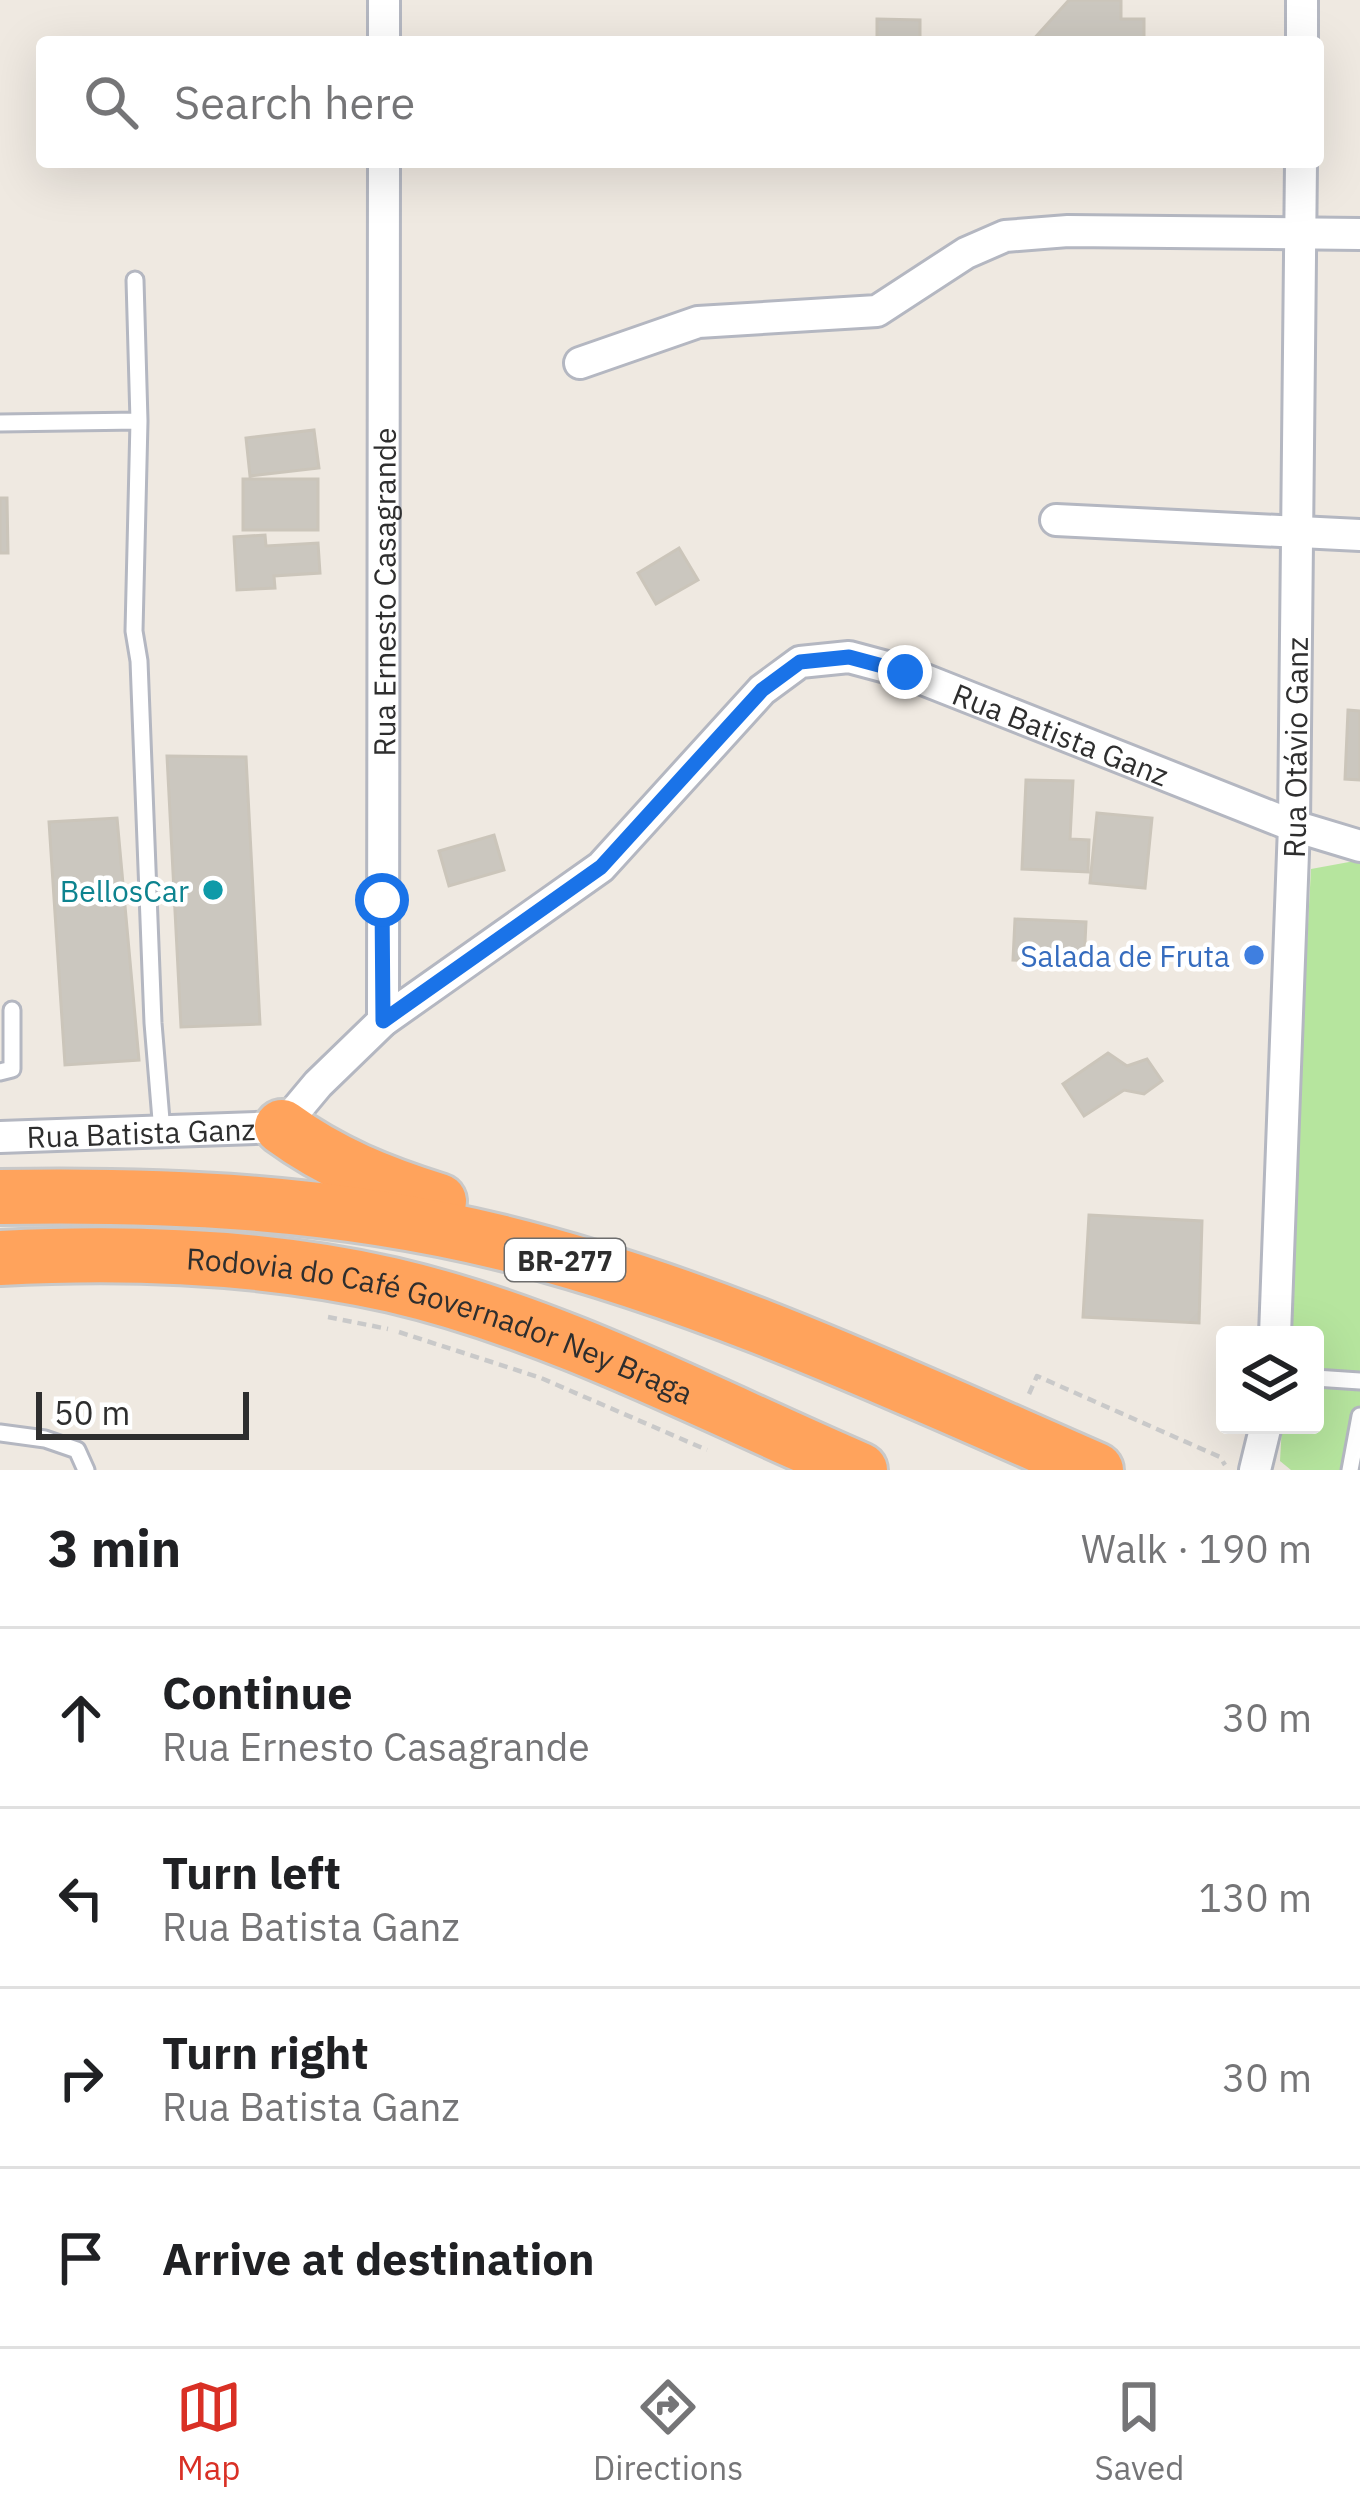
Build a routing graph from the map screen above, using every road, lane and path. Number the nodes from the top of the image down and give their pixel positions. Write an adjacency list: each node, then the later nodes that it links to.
1 (384, 0): 3 (street)
2 (1302, 0): 4 (street)
3 (384, 36)
4 (1302, 36)
5 (384, 168): 19 (street, Rua Ernesto Casagrande)
6 (1301, 168): 8 (street, Rua Otávio Ganz)
7 (1360, 234): 8 (street)
8 (1300, 235): 10 (street); 14 (street, Rua Otávio Ganz)
9 (135, 280): 11 (lane)
10 (580, 363)
11 (139, 421): 12 (lane); 22 (lane)
12 (0, 422)
13 (1056, 520): 14 (street)
14 (1297, 532): 15 (street); 16 (street, Rua Otávio Ganz)
15 (1360, 536)
16 (1294, 826): 17 (street, Rua Batista Ganz); 19 (street, Rua Batista Ganz); 27 (street, Rua Otávio Ganz)
17 (1360, 846)
18 (12, 1010): 20 (lane)
19 (383, 1021): 21 (street, Rua Batista Ganz)
20 (0, 1072)
21 (283, 1127): 22 (street, Rua Batista Ganz); 28 (highway)
22 (162, 1132): 23 (street, Rua Batista Ganz)
23 (0, 1137)
24 (0, 1197): 28 (highway, BR-277)
25 (0, 1258): 35 (highway, Rodovia do Café Governador Ney Braga / BR-277)
26 (319, 1316): 36 (path)
27 (1275, 1326)
28 (794, 1339): 39 (highway, BR-277)
29 (1324, 1379): 30 (lane)
30 (1360, 1382)
31 (1029, 1394): 40 (path)
32 (1360, 1416): 42 (lane)
33 (0, 1433): 37 (lane)
34 (1264, 1434): 41 (street)
35 (801, 1453): 38 (highway, Rodovia do Café Governador Ney Braga / BR-277)
36 (721, 1455)
37 (86, 1470)
38 (860, 1470)
39 (1096, 1470)
40 (1228, 1470)
41 (1255, 1470)
42 (1350, 1470)

